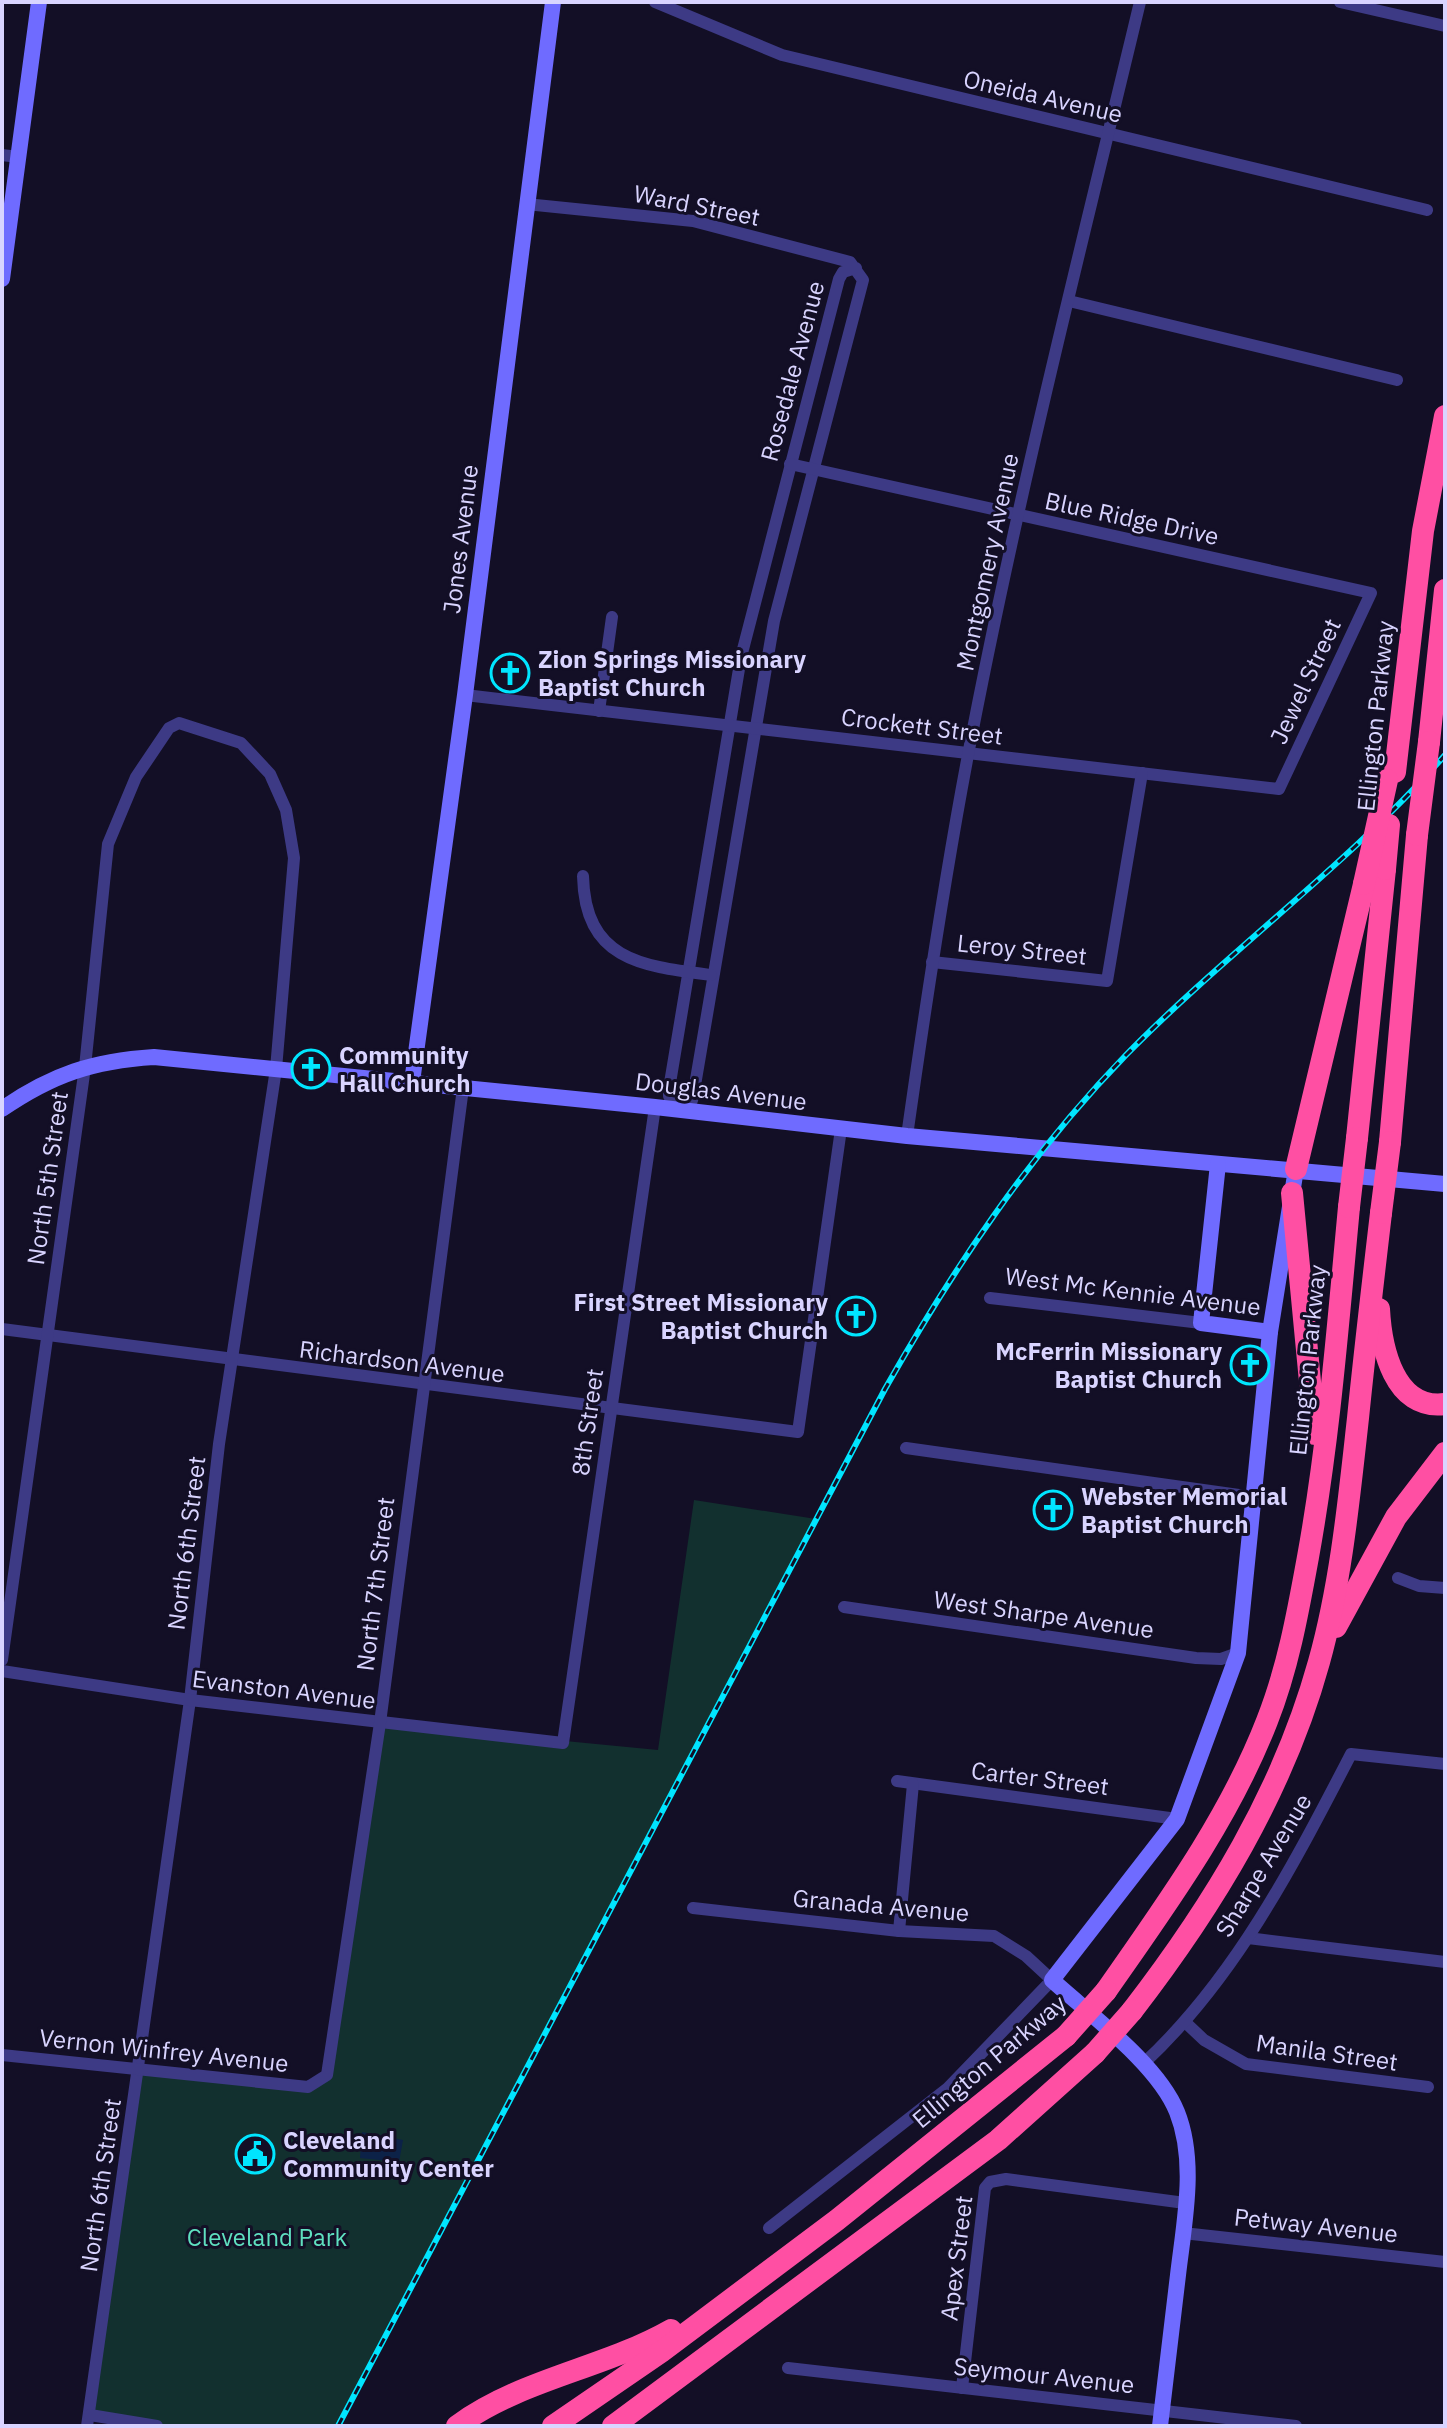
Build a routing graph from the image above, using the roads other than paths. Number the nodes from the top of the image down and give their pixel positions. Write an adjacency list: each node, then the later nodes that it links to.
1 (39, 2): 8 (street)
2 (553, 2): 9 (street, Jones Avenue)
3 (655, 2): 7 (street, Oneida Avenue)
4 (1140, 2): 7 (street, Montgomery Avenue)
5 (1340, 2): 6 (street)
6 (1445, 26)
7 (1108, 134): 10 (street, Oneida Avenue); 13 (street, Montgomery Avenue)
8 (10, 156): 12 (street)
9 (526, 204): 11 (street, Ward Street); 22 (street, Jones Avenue)
10 (1427, 210)
11 (856, 268): 16 (street, Rosedale Avenue); 17 (street, Rosedale Avenue)
12 (2, 279)
13 (1069, 301): 14 (street); 18 (street, Montgomery Avenue)
14 (1397, 380)
15 (1445, 416): 29 (highway, Ellington Parkway)
16 (790, 464): 17 (street, Blue Ridge Drive); 25 (street, Rosedale Avenue)
17 (812, 469): 18 (street, Blue Ridge Drive); 26 (street, Rosedale Avenue)
18 (1018, 516): 20 (street, Blue Ridge Drive); 27 (street, Montgomery Avenue)
19 (1445, 590): 48 (highway, bridge)
20 (1371, 593): 30 (street, Jewel Street)
21 (612, 617): 23 (street)
22 (465, 695): 23 (street, Crockett Street); 37 (street, Jones Avenue)
23 (599, 711): 25 (street, Crockett Street)
24 (179, 723): 35 (street, North 5th Street); 36 (street, North 6th Street)
25 (730, 724): 26 (street, Crockett Street); 33 (street, Rosedale Avenue)
26 (754, 728): 27 (street, Crockett Street); 34 (street, Rosedale Avenue)
27 (968, 754): 28 (street, Crockett Street); 32 (street, Montgomery Avenue)
28 (1142, 773): 30 (street, Crockett Street); 32 (street, Leroy Street)
29 (1391, 776): 45 (highway, bridge); 60 (highway, Ellington Parkway, bridge)
30 (1279, 789)
31 (583, 876): 33 (street)
32 (932, 962): 43 (street, Montgomery Avenue)
33 (688, 972): 34 (street); 41 (street, Rosedale Avenue)
34 (711, 975): 41 (street, Rosedale Avenue)
35 (85, 1067): 36 (street, Douglas Avenue); 40 (street, Douglas Avenue); 53 (street, North 5th Street)
36 (276, 1069): 37 (street, Douglas Avenue); 54 (street, North 6th Street)
37 (412, 1082): 38 (street, Douglas Avenue)
38 (463, 1088): 39 (street, Douglas Avenue); 55 (street, North 7th Street)
39 (655, 1107): 41 (street, Douglas Avenue); 57 (street, 8th Street)
40 (2, 1109)
41 (680, 1110): 42 (street, Douglas Avenue)
42 (841, 1129): 43 (street, Douglas Avenue); 57 (street, Richardson Avenue)
43 (907, 1136): 44 (street, Douglas Avenue)
44 (1218, 1164): 45 (street, Douglas Avenue); 50 (street)
45 (1296, 1169): 46 (street, Douglas Avenue); 47 (street)
46 (1445, 1184)
47 (1292, 1193): 52 (street); 60 (highway)
48 (1378, 1245): 56 (highway); 67 (highway)
49 (990, 1298): 50 (street, West Mc Kennie Avenue)
50 (1201, 1323): 52 (street, West Mc Kennie Avenue)
51 (2, 1329): 53 (street, Richardson Avenue)
52 (1270, 1332): 61 (street)
53 (46, 1336): 54 (street, Richardson Avenue); 66 (street, North 5th Street)
54 (234, 1361): 55 (street, Richardson Avenue); 69 (street, North 6th Street)
55 (422, 1385): 57 (street, Richardson Avenue); 70 (street, North 7th Street)
56 (1445, 1404)
57 (611, 1409): 71 (street, 8th Street)
58 (906, 1448): 61 (street)
59 (1445, 1453): 67 (highway)
60 (1319, 1494): 91 (highway, Ellington Parkway, bridge)
61 (1253, 1497): 65 (street)
62 (1398, 1578): 63 (street)
63 (1445, 1588)
64 (844, 1607): 65 (street, West Sharpe Avenue)
65 (1238, 1653): 75 (street)
66 (2, 1660)
67 (1319, 1661): 93 (highway, bridge)
68 (2, 1671): 69 (street, Evanston Avenue)
69 (190, 1700): 70 (street, Evanston Avenue); 84 (street, North 6th Street)
70 (380, 1723): 71 (street, Evanston Avenue); 85 (street, North 7th Street)
71 (563, 1743)
72 (1445, 1764): 78 (street, Sharpe Avenue)
73 (897, 1781): 74 (street, Carter Street)
74 (913, 1784): 75 (street, Carter Street); 77 (street)
75 (1177, 1819): 80 (street)
76 (693, 1908): 77 (street, Granada Avenue)
77 (899, 1931): 80 (street, Granada Avenue)
78 (1248, 1938): 79 (street); 81 (street, Sharpe Avenue)
79 (1445, 1962)
80 (1052, 1980): 83 (street); 88 (street)
81 (1185, 2022): 83 (street, Sharpe Avenue); 86 (street, Manila Street)
82 (2, 2055): 84 (street, Vernon Winfrey Avenue)
83 (1143, 2064): 87 (street)
84 (139, 2071): 85 (street, Vernon Winfrey Avenue); 96 (street, North 6th Street)
85 (320, 2082)
86 (1428, 2087)
87 (1185, 2203): 89 (street); 94 (street, Apex Street)
88 (769, 2228)
89 (1183, 2233): 90 (street, Petway Avenue); 95 (street)
90 (1445, 2262)
91 (744, 2288): 98 (highway); 99 (highway, Ellington Parkway)
92 (788, 2368): 94 (street, Seymour Avenue)
93 (685, 2374): 100 (highway); 101 (highway)
94 (962, 2388): 95 (street, Seymour Avenue)
95 (1161, 2418): 102 (street, Seymour Avenue)
96 (88, 2420): 97 (street)
97 (157, 2426)
98 (457, 2426)
99 (553, 2426)
100 (613, 2426)
101 (628, 2426)
102 (1296, 2426)

